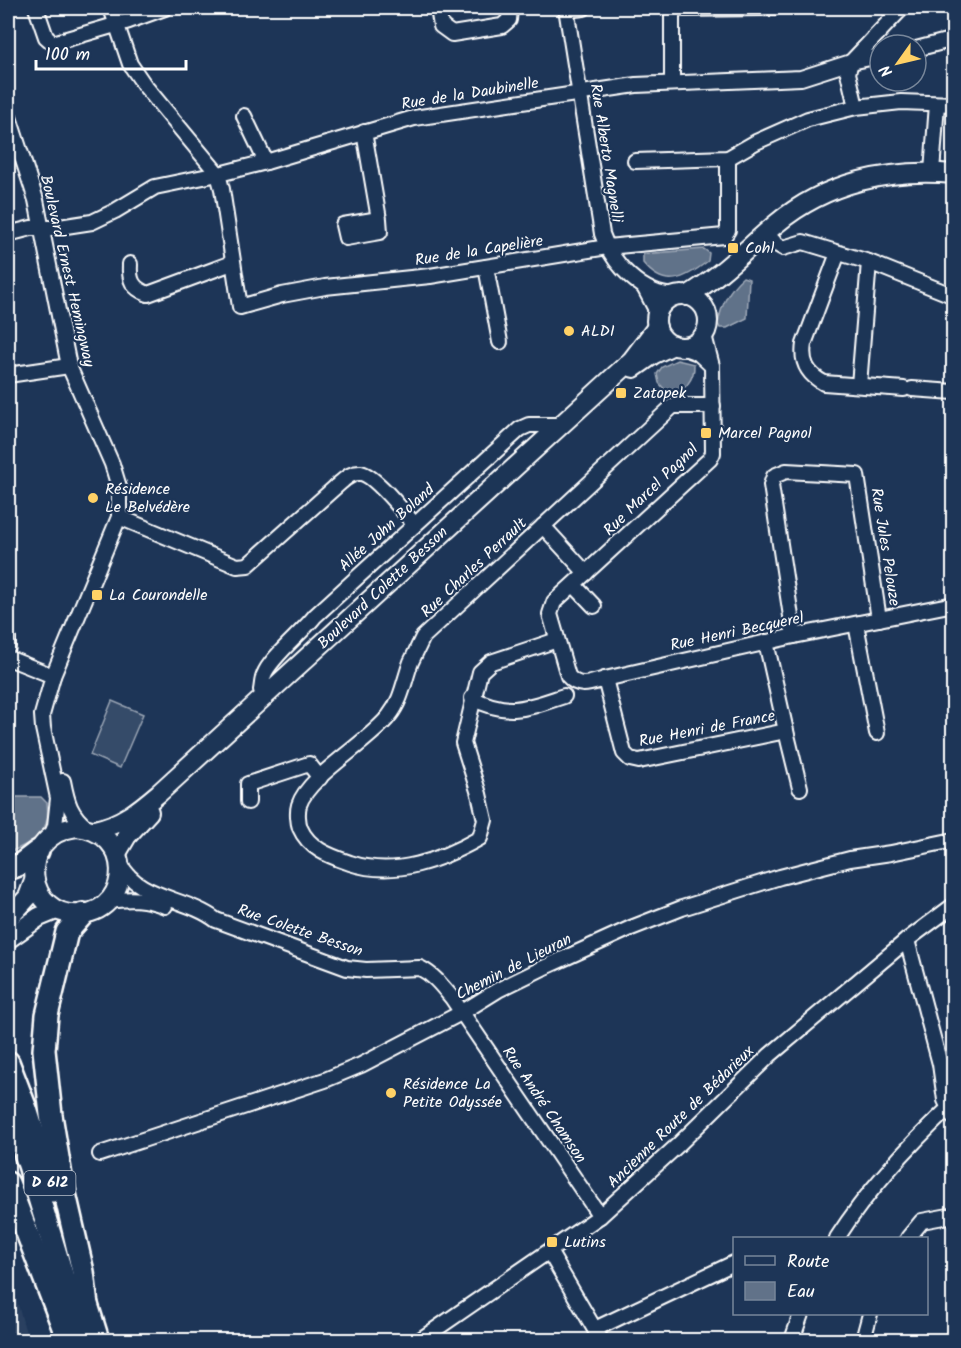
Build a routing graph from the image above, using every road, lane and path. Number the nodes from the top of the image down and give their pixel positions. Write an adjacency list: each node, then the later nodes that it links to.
1 (36, 8): 11 (street)
2 (111, 8): 11 (street)
3 (165, 8): 11 (street)
4 (438, 8): 5 (street)
5 (510, 8)
6 (584, 8): 10 (street, Rue Alberto Magnelli)
7 (672, 8): 8 (street); 18 (street)
8 (773, 8)
9 (902, 8): 12 (street)
10 (566, 9): 19 (street, Rue Alberto Magnelli)
11 (117, 23): 30 (street)
12 (879, 33)
13 (954, 39): 15 (street)
14 (868, 44): 17 (street)
15 (928, 45)
16 (868, 58): 17 (street, Rue de la Daubinelle)
17 (851, 62): 18 (street, Rue de la Daubinelle); 22 (street)
18 (672, 83): 19 (street, Rue de la Daubinelle)
19 (580, 94): 25 (street, Rue de la Daubinelle); 36 (street, Rue Alberto Magnelli)
20 (937, 104): 21 (street); 22 (street); 29 (street)
21 (954, 104)
22 (856, 107): 26 (street)
23 (8, 114): 33 (street, Boulevard Ernest Hemingway)
24 (244, 116): 28 (street)
25 (364, 132): 28 (street, Rue de la Daubinelle); 32 (street)
26 (728, 158): 27 (street); 36 (street, Rue de la Capelière)
27 (635, 161)
28 (266, 162): 30 (street, Rue de la Daubinelle)
29 (932, 172): 31 (main road); 34 (main road)
30 (219, 174): 33 (street, Rue de la Daubinelle); 39 (street)
31 (954, 174)
32 (379, 219)
33 (42, 227): 35 (street, Rue de la Daubinelle); 51 (street, Boulevard Ernest Hemingway)
34 (766, 233): 37 (street); 42 (main road)
35 (8, 234)
36 (607, 247): 41 (street, Rue de la Capelière); 43 (street, Rue Alberto Magnelli)
37 (838, 253): 38 (street); 54 (street)
38 (869, 262): 45 (street); 54 (street)
39 (232, 263): 40 (street); 41 (street, Rue de la Capelière)
40 (130, 264)
41 (486, 267): 49 (street)
42 (729, 267): 44 (main road); 46 (main road)
43 (644, 287): 44 (street); 47 (street)
44 (681, 296): 46 (main road); 47 (main road)
45 (954, 296)
46 (704, 308): 48 (main road)
47 (656, 322): 50 (main road); 57 (main road, Boulevard Colette Besson)
48 (704, 335): 50 (main road); 52 (street, Rue Marcel Pagnol)
49 (500, 342)
50 (677, 346): 52 (street); 91 (main road, Boulevard Colette Besson)
51 (69, 366): 53 (street); 58 (street, Boulevard Ernest Hemingway)
52 (712, 366): 56 (street, Rue Marcel Pagnol)
53 (8, 375)
54 (859, 385): 55 (street)
55 (954, 392)
56 (712, 406): 60 (street, Rue Charles Perrault); 61 (street, Rue Marcel Pagnol)
57 (559, 425): 59 (street, Allée John Boland); 68 (main road, Boulevard Colette Besson)
58 (119, 517): 59 (street); 76 (street, Boulevard Ernest Hemingway)
59 (415, 525): 67 (street, Allée John Boland)
60 (543, 526): 61 (street); 84 (street, Rue Charles Perrault)
61 (586, 573): 62 (street, Rue Marcel Pagnol)
62 (574, 585): 64 (street); 71 (street, Rue Marcel Pagnol)
63 (954, 604): 65 (street, Rue Henri Becquerel)
64 (594, 606)
65 (879, 619): 66 (street, Rue Henri Becquerel); 69 (street, Rue Jules Pelouze)
66 (856, 624): 69 (street, Rue Henri Becquerel); 83 (street)
67 (305, 630): 74 (street); 78 (street, Allée John Boland)
68 (332, 635): 74 (street); 78 (main road, Boulevard Colette Besson)
69 (794, 636): 72 (street, Rue Henri Becquerel)
70 (8, 638): 73 (street)
71 (557, 640): 77 (street, Rue Henri Becquerel); 80 (street, Rue Charles Perrault)
72 (766, 642): 77 (street, Rue Henri Becquerel); 82 (street, Rue Henri de France)
73 (8, 647)
74 (306, 647): 78 (street)
75 (8, 658): 76 (street)
76 (53, 676): 81 (street, Boulevard Ernest Hemingway)
77 (605, 679): 82 (street, Rue Henri de France)
78 (260, 696): 87 (main road, Boulevard Colette Besson)
79 (564, 696): 80 (street)
80 (472, 698): 84 (street, Rue Charles Perrault)
81 (46, 703): 87 (street, Boulevard Ernest Hemingway); 88 (street, Boulevard Ernest Hemingway)
82 (786, 731): 85 (street)
83 (876, 733)
84 (320, 778): 86 (street)
85 (800, 788)
86 (248, 802)
87 (91, 829): 88 (main road); 91 (main road)
88 (52, 834): 90 (main road)
89 (954, 840): 102 (street, Chemin de Lieuran)
90 (38, 851): 92 (highway); 93 (main road)
91 (118, 858): 94 (main road); 99 (street, Rue Colette Besson)
92 (8, 869)
93 (34, 881): 96 (main road); 98 (main road)
94 (108, 901): 97 (main road); 99 (street, Rue Colette Besson)
95 (954, 904): 101 (street, Ancienne Route de Bédarieux)
96 (56, 910): 97 (main road); 100 (main road)
97 (83, 914): 114 (highway)
98 (8, 919)
99 (216, 920): 102 (street, Rue Colette Besson)
100 (8, 939)
101 (907, 940): 105 (street); 109 (street, Ancienne Route de Bédarieux)
102 (461, 1013): 106 (street, Chemin de Lieuran); 109 (street, Rue André Chamson)
103 (8, 1062): 114 (highway, D 612)
104 (8, 1104): 119 (highway, D 612)
105 (952, 1110): 110 (street)
106 (100, 1154)
107 (8, 1183): 118 (highway)
108 (954, 1215): 111 (street)
109 (600, 1216): 112 (street, Ancienne Route de Bédarieux)
110 (838, 1237)
111 (910, 1237)
112 (550, 1253): 117 (street); 121 (street, Ancienne Route de Bédarieux)
113 (733, 1264): 117 (street)
114 (87, 1306): 120 (highway, D 612)
115 (801, 1315): 122 (street)
116 (870, 1315): 123 (street)
117 (598, 1335)
118 (68, 1341)
119 (82, 1341)
120 (98, 1341)
121 (420, 1341)
122 (792, 1341)
123 (863, 1341)

